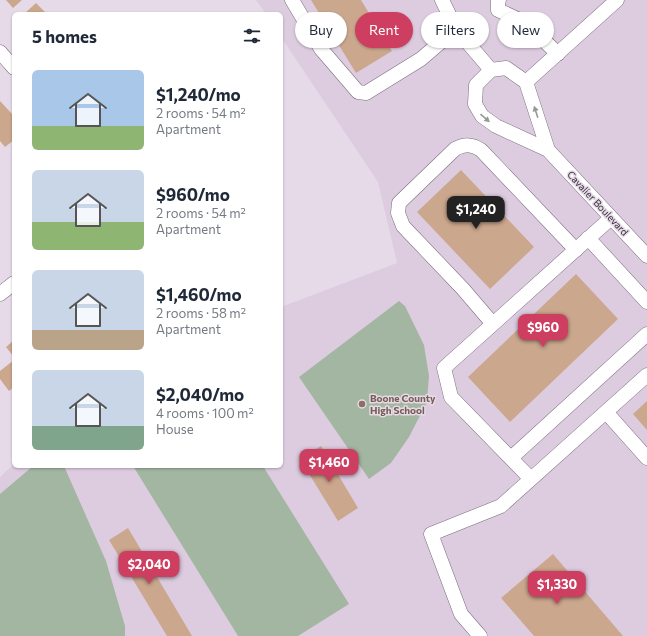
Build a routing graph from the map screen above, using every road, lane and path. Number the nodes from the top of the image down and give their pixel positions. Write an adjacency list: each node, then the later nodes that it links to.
1 (292, 0): 6 (street)
2 (442, 0): 5 (street)
3 (499, 0): 9 (street)
4 (617, 0): 9 (street)
5 (448, 12)
6 (434, 48)
7 (472, 48): 11 (street)
8 (0, 52): 10 (street)
9 (558, 54): 12 (street)
10 (12, 66)
11 (491, 70): 12 (street); 13 (street, Cavalier Boulevard, one-way to 13)
12 (526, 82): 13 (street, Cavalier Boulevard, one-way to 12)
13 (548, 150): 14 (street, Cavalier Boulevard)
14 (611, 218): 15 (street); 17 (street, Cavalier Boulevard)
15 (588, 238): 16 (street); 20 (street)
16 (576, 250): 21 (street); 21 (street)
17 (647, 256)
18 (12, 285): 19 (street)
19 (0, 294)
20 (647, 302)
21 (493, 324): 25 (street)
22 (647, 334): 25 (street)
23 (647, 375): 24 (street)
24 (606, 412): 26 (street); 27 (street)
25 (511, 458): 27 (street)
26 (647, 458)
27 (531, 479): 28 (street)
28 (480, 636)

